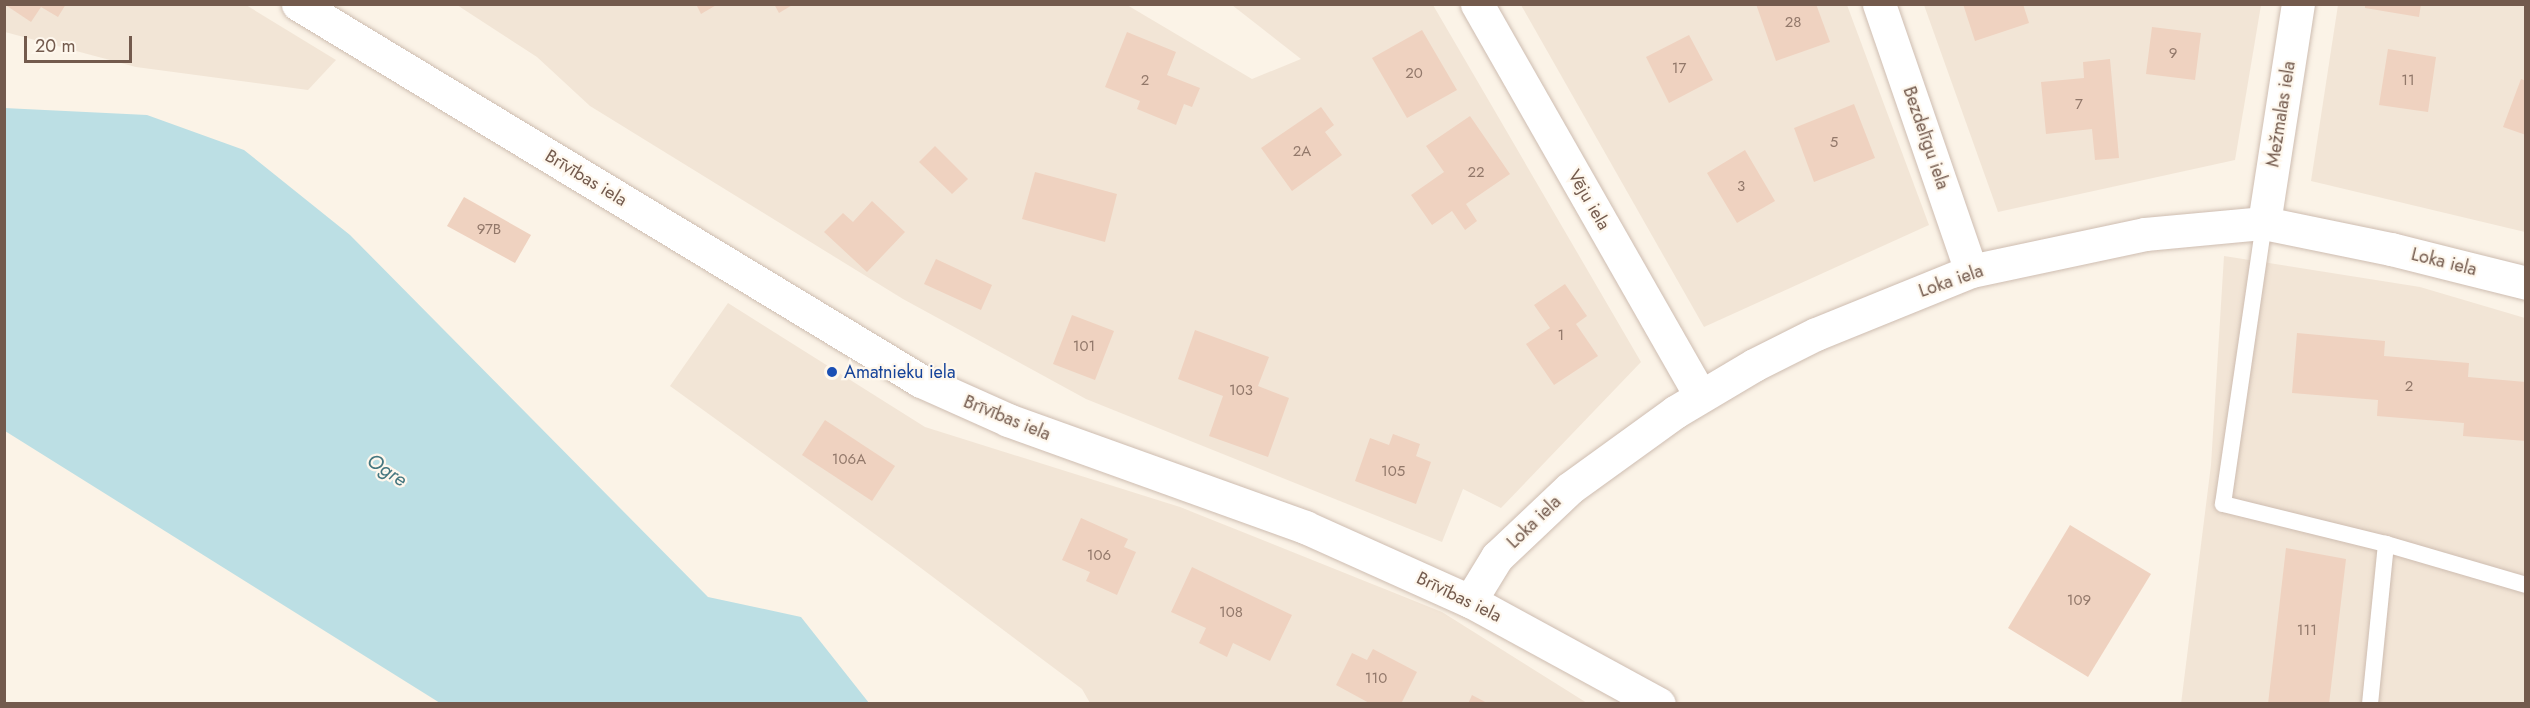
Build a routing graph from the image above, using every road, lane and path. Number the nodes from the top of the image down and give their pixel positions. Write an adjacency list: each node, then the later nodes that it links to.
1 (298, 4): 11 (street, Brīvības iela)
2 (1477, 4): 8 (street, Vēju iela)
3 (1879, 4): 6 (street, Bezdelīgu iela)
4 (2298, 4): 5 (street, Mežmalas iela)
5 (2264, 223): 6 (street, Loka iela); 7 (street, Loka iela); 9 (lane)
6 (1971, 271): 8 (street, Loka iela)
7 (2526, 283)
8 (1701, 396): 11 (street, Loka iela)
9 (2386, 544): 10 (lane); 13 (lane)
10 (2526, 585)
11 (1470, 601): 12 (street, Brīvības iela)
12 (1659, 704)
13 (2370, 704)

